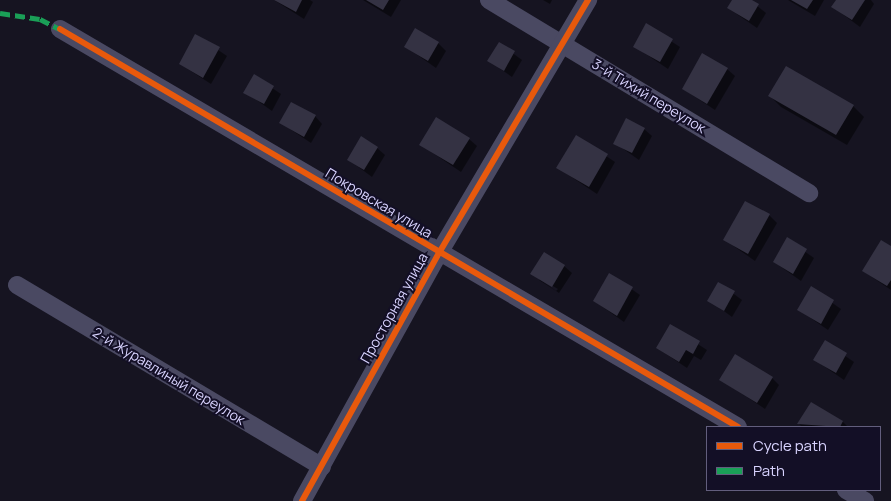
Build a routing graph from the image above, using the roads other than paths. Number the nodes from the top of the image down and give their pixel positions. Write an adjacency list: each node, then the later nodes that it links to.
1 (489, 0): 4 (street, 3-й Тихий переулок)
2 (588, 0): 4 (street, Просторная улица)
3 (60, 29): 6 (street, Покровская улица)
4 (562, 44): 5 (street, 3-й Тихий переулок); 6 (street, Просторная улица)
5 (809, 193)
6 (439, 254): 8 (street, Покровская улица); 9 (street, Просторная улица)
7 (17, 286): 9 (street, 2-й Журавлиный переулок)
8 (736, 426)
9 (322, 467): 11 (street, Просторная улица)
10 (848, 491): 12 (street)
11 (302, 501)
12 (865, 501)

